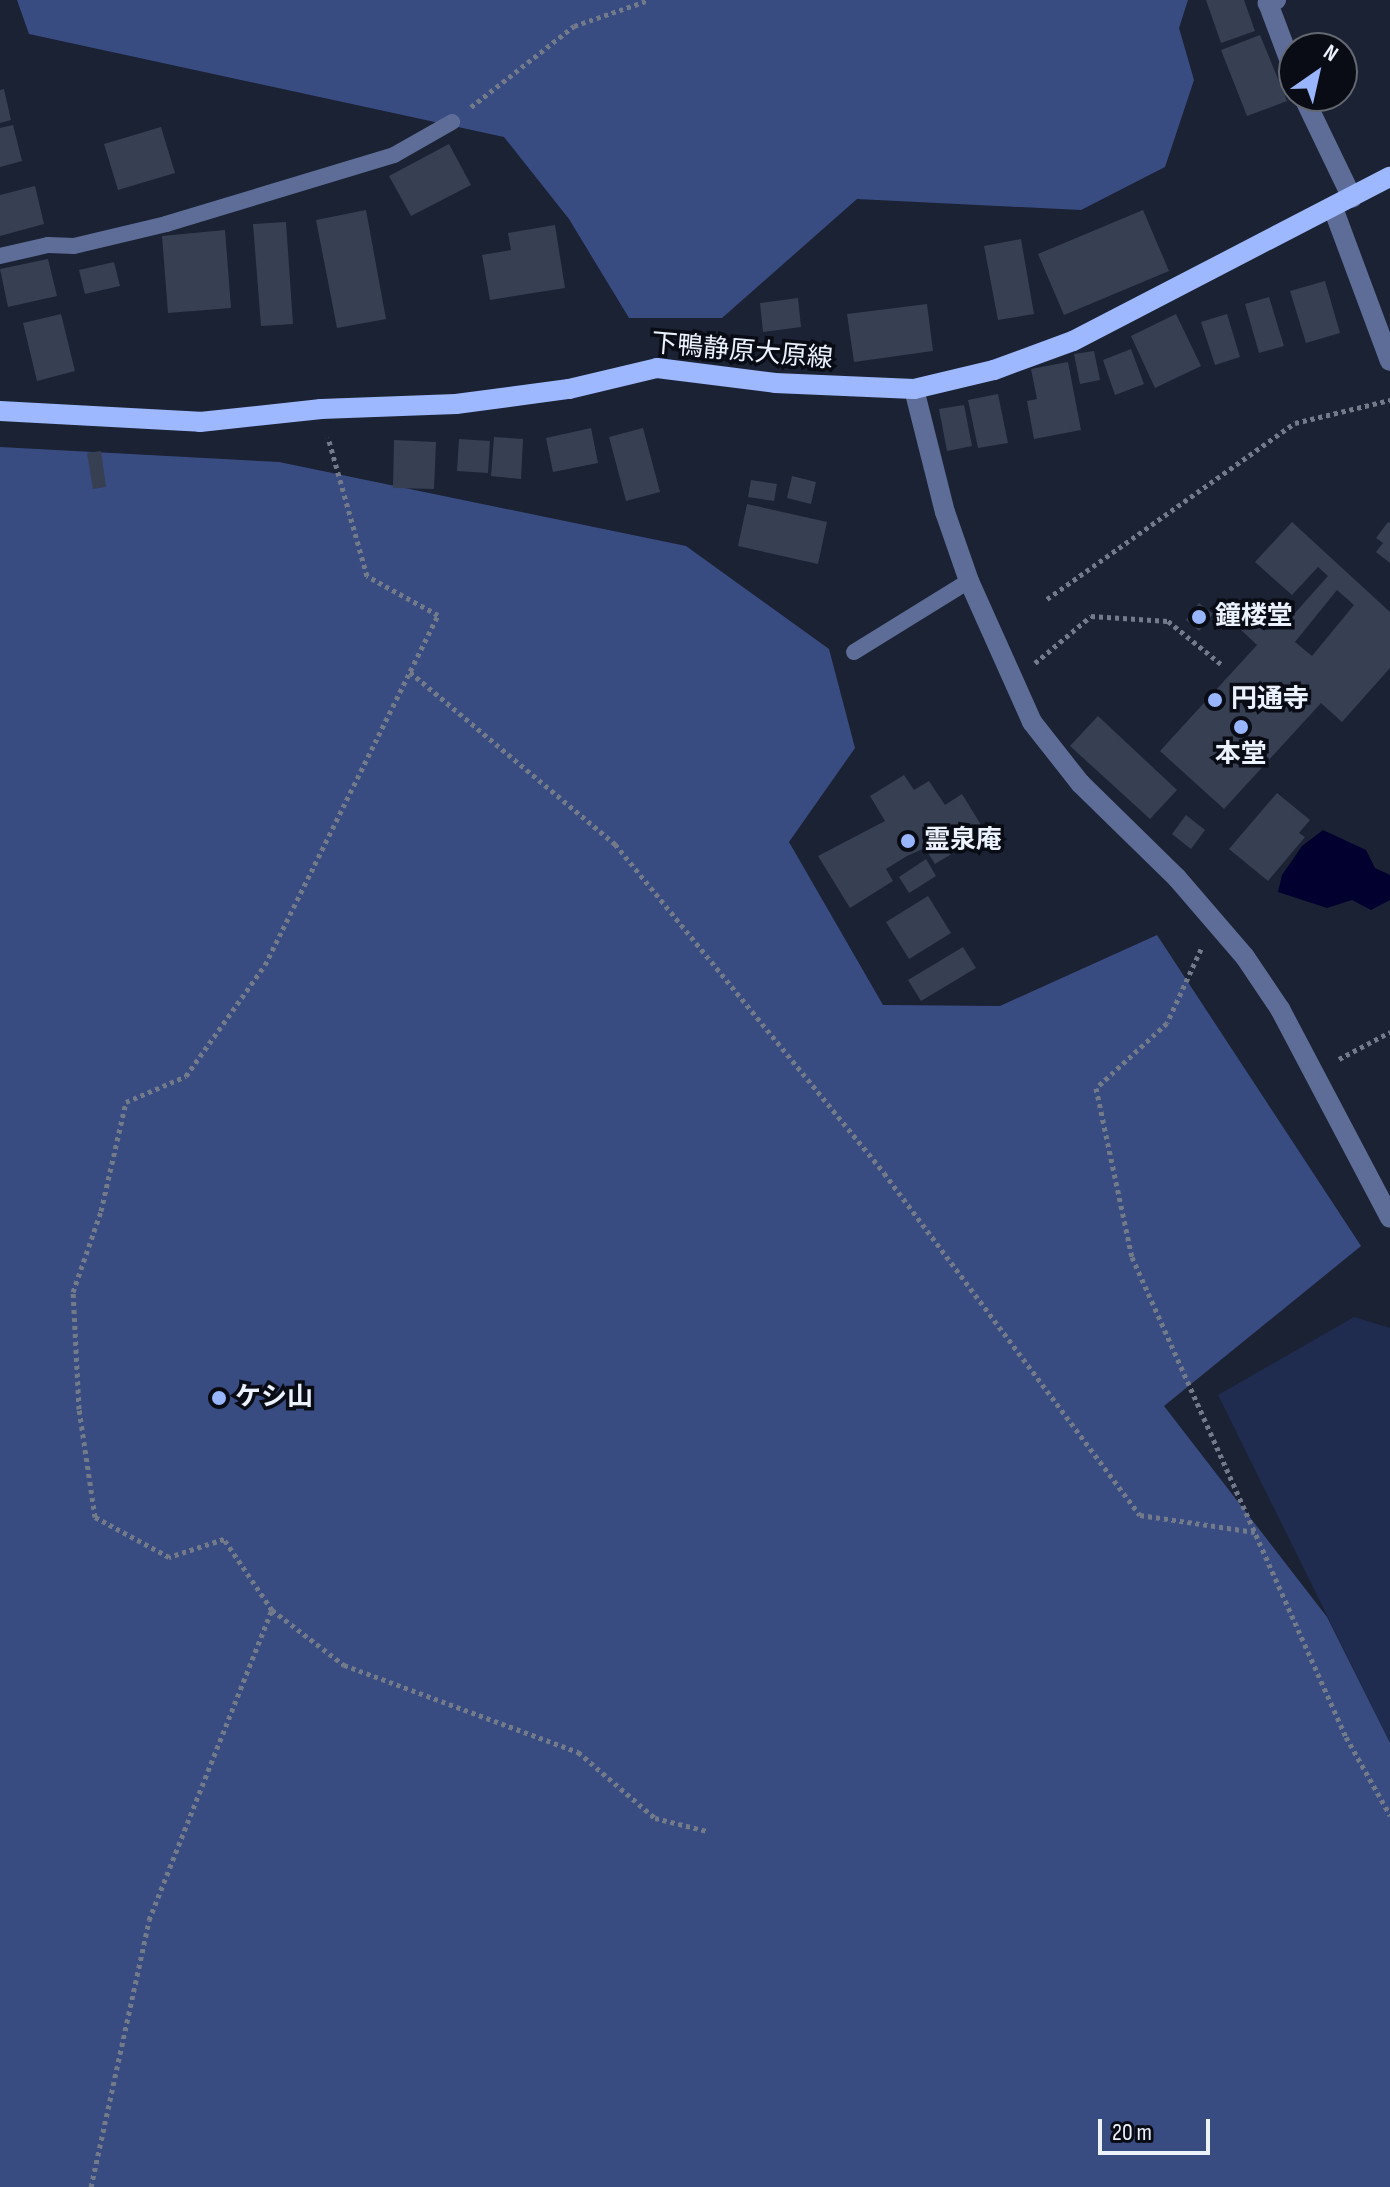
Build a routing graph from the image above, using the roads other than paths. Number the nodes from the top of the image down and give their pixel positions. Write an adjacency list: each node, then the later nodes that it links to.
1 (1271, 1): 2 (street)
2 (1281, 32)
3 (1311, 112): 6 (street)
4 (452, 122): 8 (lane)
5 (1390, 177): 6 (main road, 下鴨静原大原線)
6 (1352, 198): 7 (main road, 下鴨静原大原線)
7 (1333, 208): 9 (street); 10 (main road, 下鴨静原大原線)
8 (0, 256)
9 (1390, 361)
10 (914, 389): 11 (main road, 下鴨静原大原線); 12 (street)
11 (0, 411)
12 (969, 581): 13 (lane); 14 (street)
13 (854, 652)
14 (1390, 1218)

